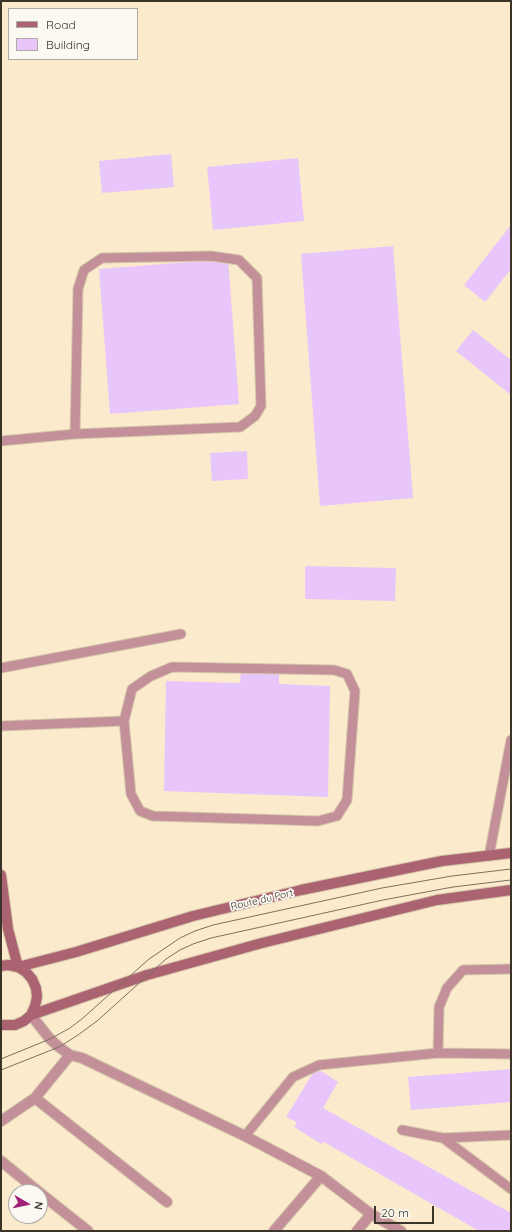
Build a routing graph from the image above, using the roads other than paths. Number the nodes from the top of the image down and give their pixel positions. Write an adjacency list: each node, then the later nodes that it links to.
1 (75, 434): 1 (lane); 2 (lane)
2 (1, 441)
3 (181, 634): 4 (lane)
4 (1, 668)
5 (124, 720): 5 (lane); 6 (lane)
6 (1, 726)
7 (511, 740): 8 (lane)
8 (507, 787): 10 (lane)
9 (511, 853): 10 (main road, Route du Port)
10 (489, 856): 14 (main road, Route du Port)
11 (1, 875): 14 (main road)
12 (511, 890): 16 (main road)
13 (1, 966): 14 (main road, Route du Port)
14 (18, 967): 16 (main road)
15 (511, 968): 18 (lane)
16 (30, 1015): 17 (main road); 20 (street)
17 (1, 1025)
18 (438, 1053): 19 (lane); 25 (lane)
19 (511, 1054)
20 (70, 1055): 21 (street); 25 (street)
21 (35, 1098): 22 (street); 32 (street)
22 (1, 1121)
23 (402, 1130): 26 (lane)
24 (511, 1135): 26 (lane)
25 (245, 1136): 28 (street)
26 (443, 1138): 30 (lane)
27 (1, 1161): 29 (street)
28 (321, 1176): 33 (street); 35 (street)
29 (30, 1184)
30 (511, 1189)
31 (48, 1198): 34 (street)
32 (167, 1202)
33 (371, 1214): 36 (street); 37 (street)
34 (88, 1231)
35 (274, 1231)
36 (357, 1231)
37 (401, 1231)

